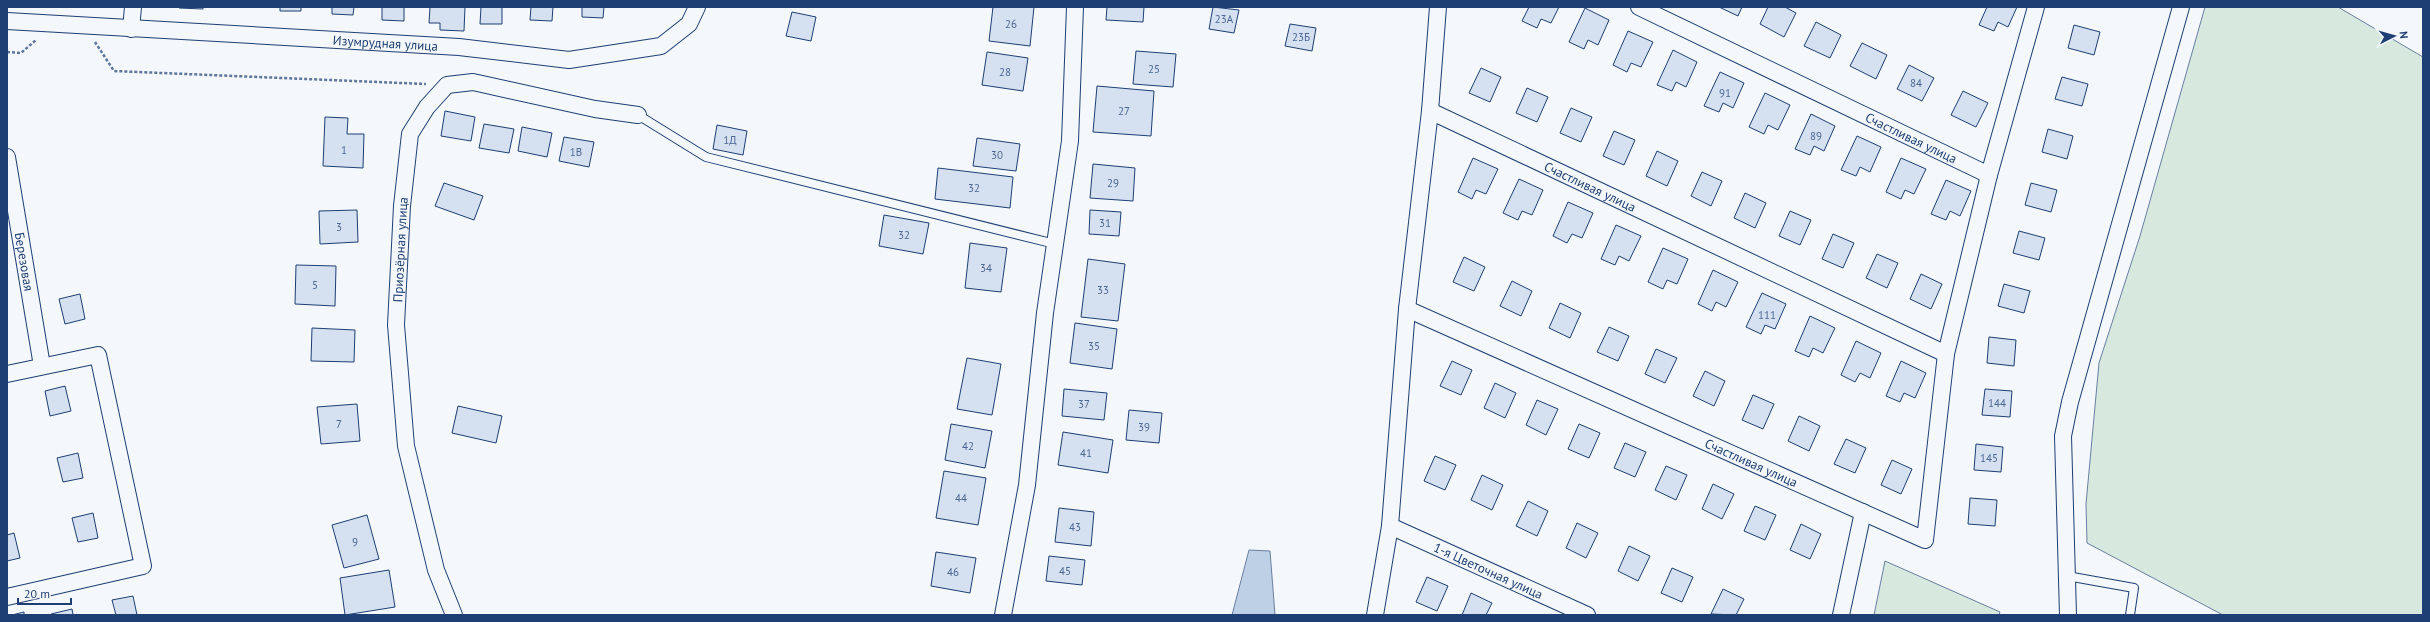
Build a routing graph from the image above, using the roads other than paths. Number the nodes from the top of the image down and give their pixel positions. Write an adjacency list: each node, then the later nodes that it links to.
1 (133, 7): 9 (street)
2 (697, 7): 9 (street, Изумрудная улица)
3 (1075, 7): 14 (street)
4 (1438, 7): 10 (street)
5 (1638, 7): 13 (street, Счастливая улица)
6 (2036, 7): 13 (street, Счастливая улица)
7 (2181, 7): 21 (street)
8 (7, 21): 9 (street, Изумрудная улица)
9 (131, 29)
10 (1430, 111): 15 (street); 16 (street, Счастливая улица)
11 (638, 115): 14 (lane); 23 (street, Приозёрная улица)
12 (7, 157): 17 (street, Березовая)
13 (1990, 174): 16 (street, Счастливая улица)
14 (1055, 244): 24 (street)
15 (1407, 309): 19 (street, Счастливая улица); 20 (street)
16 (1946, 354): 19 (street, Счастливая улица)
17 (42, 366): 18 (street); 22 (street)
18 (7, 374)
19 (1863, 512): 27 (street)
20 (1390, 526): 25 (street); 26 (street, 1-я Цветочная улица)
21 (2067, 576): 28 (street); 29 (lane)
22 (7, 597)
23 (454, 615)
24 (1003, 615)
25 (1375, 615)
26 (1587, 615)
27 (1841, 615)
28 (2068, 615)
29 (2130, 615)

